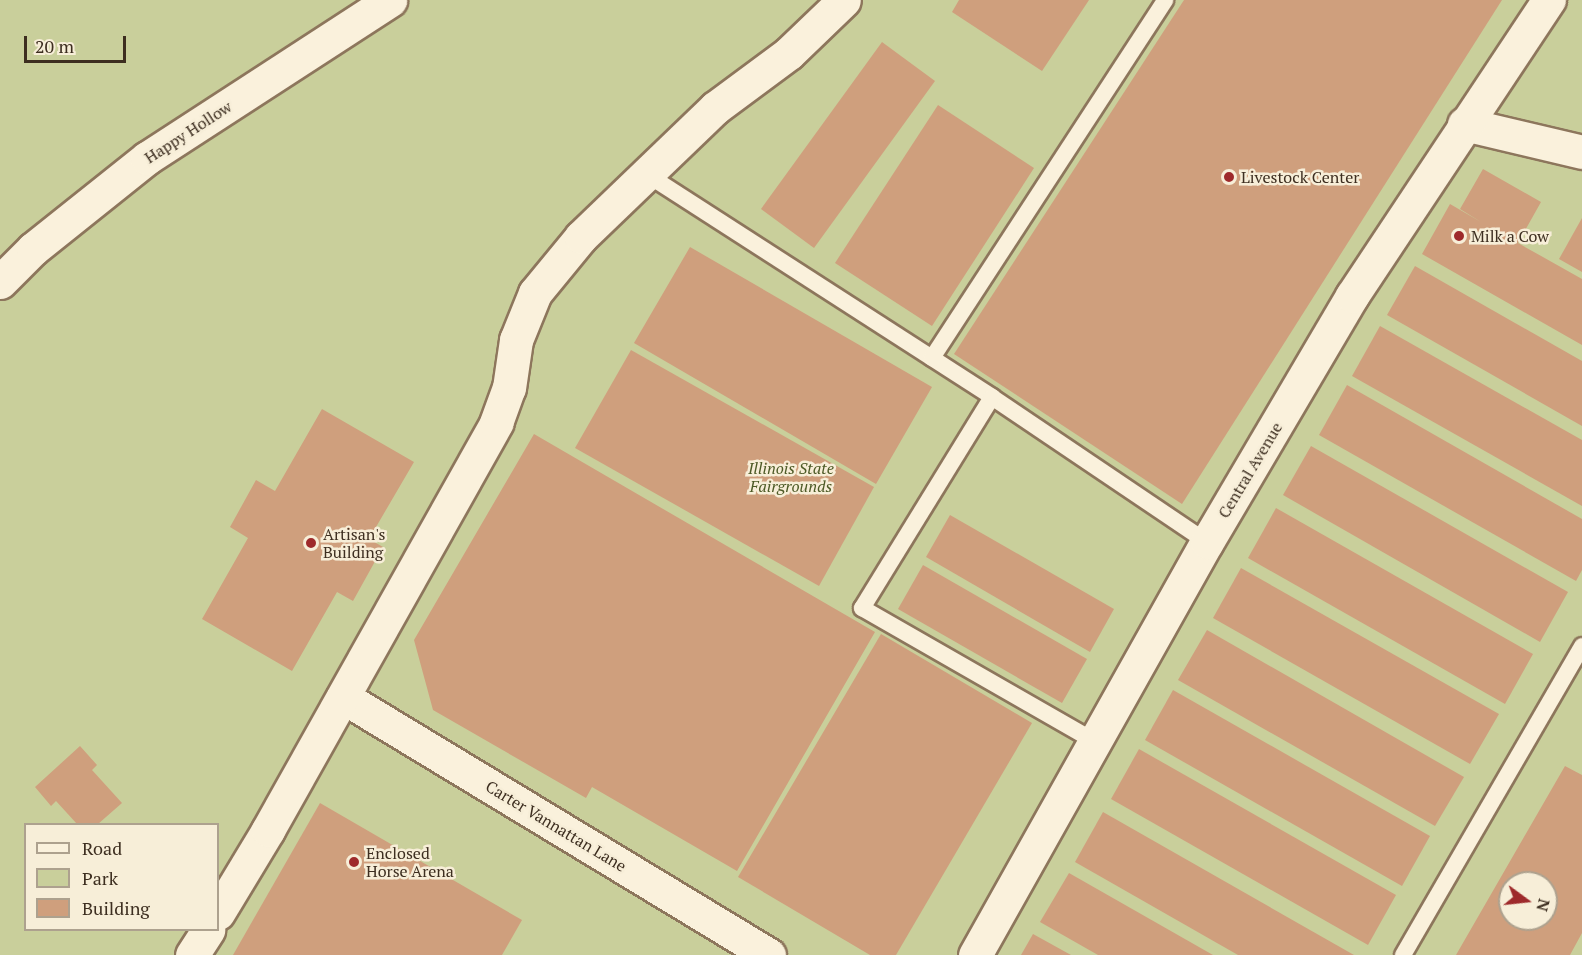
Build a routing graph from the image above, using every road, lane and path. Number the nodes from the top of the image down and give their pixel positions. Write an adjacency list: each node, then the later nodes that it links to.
1 (390, 0): 8 (street, Happy Hollow)
2 (844, 0): 7 (street)
3 (1165, 0): 9 (lane)
4 (1549, 0): 5 (street, Central Avenue)
5 (1464, 124): 6 (street); 11 (street, Central Avenue)
6 (1582, 152)
7 (648, 175): 9 (lane); 13 (street)
8 (0, 282)
9 (932, 358): 10 (lane)
10 (992, 397): 11 (lane); 14 (lane)
11 (1207, 542): 14 (street, Central Avenue)
12 (1582, 646): 20 (lane)
13 (343, 697): 15 (street); 18 (street, Carter Vannattan Lane)
14 (1094, 741): 19 (street, Central Avenue)
15 (219, 911)
16 (207, 931): 17 (street)
17 (192, 955)
18 (770, 955)
19 (975, 955)
20 (1402, 955)

